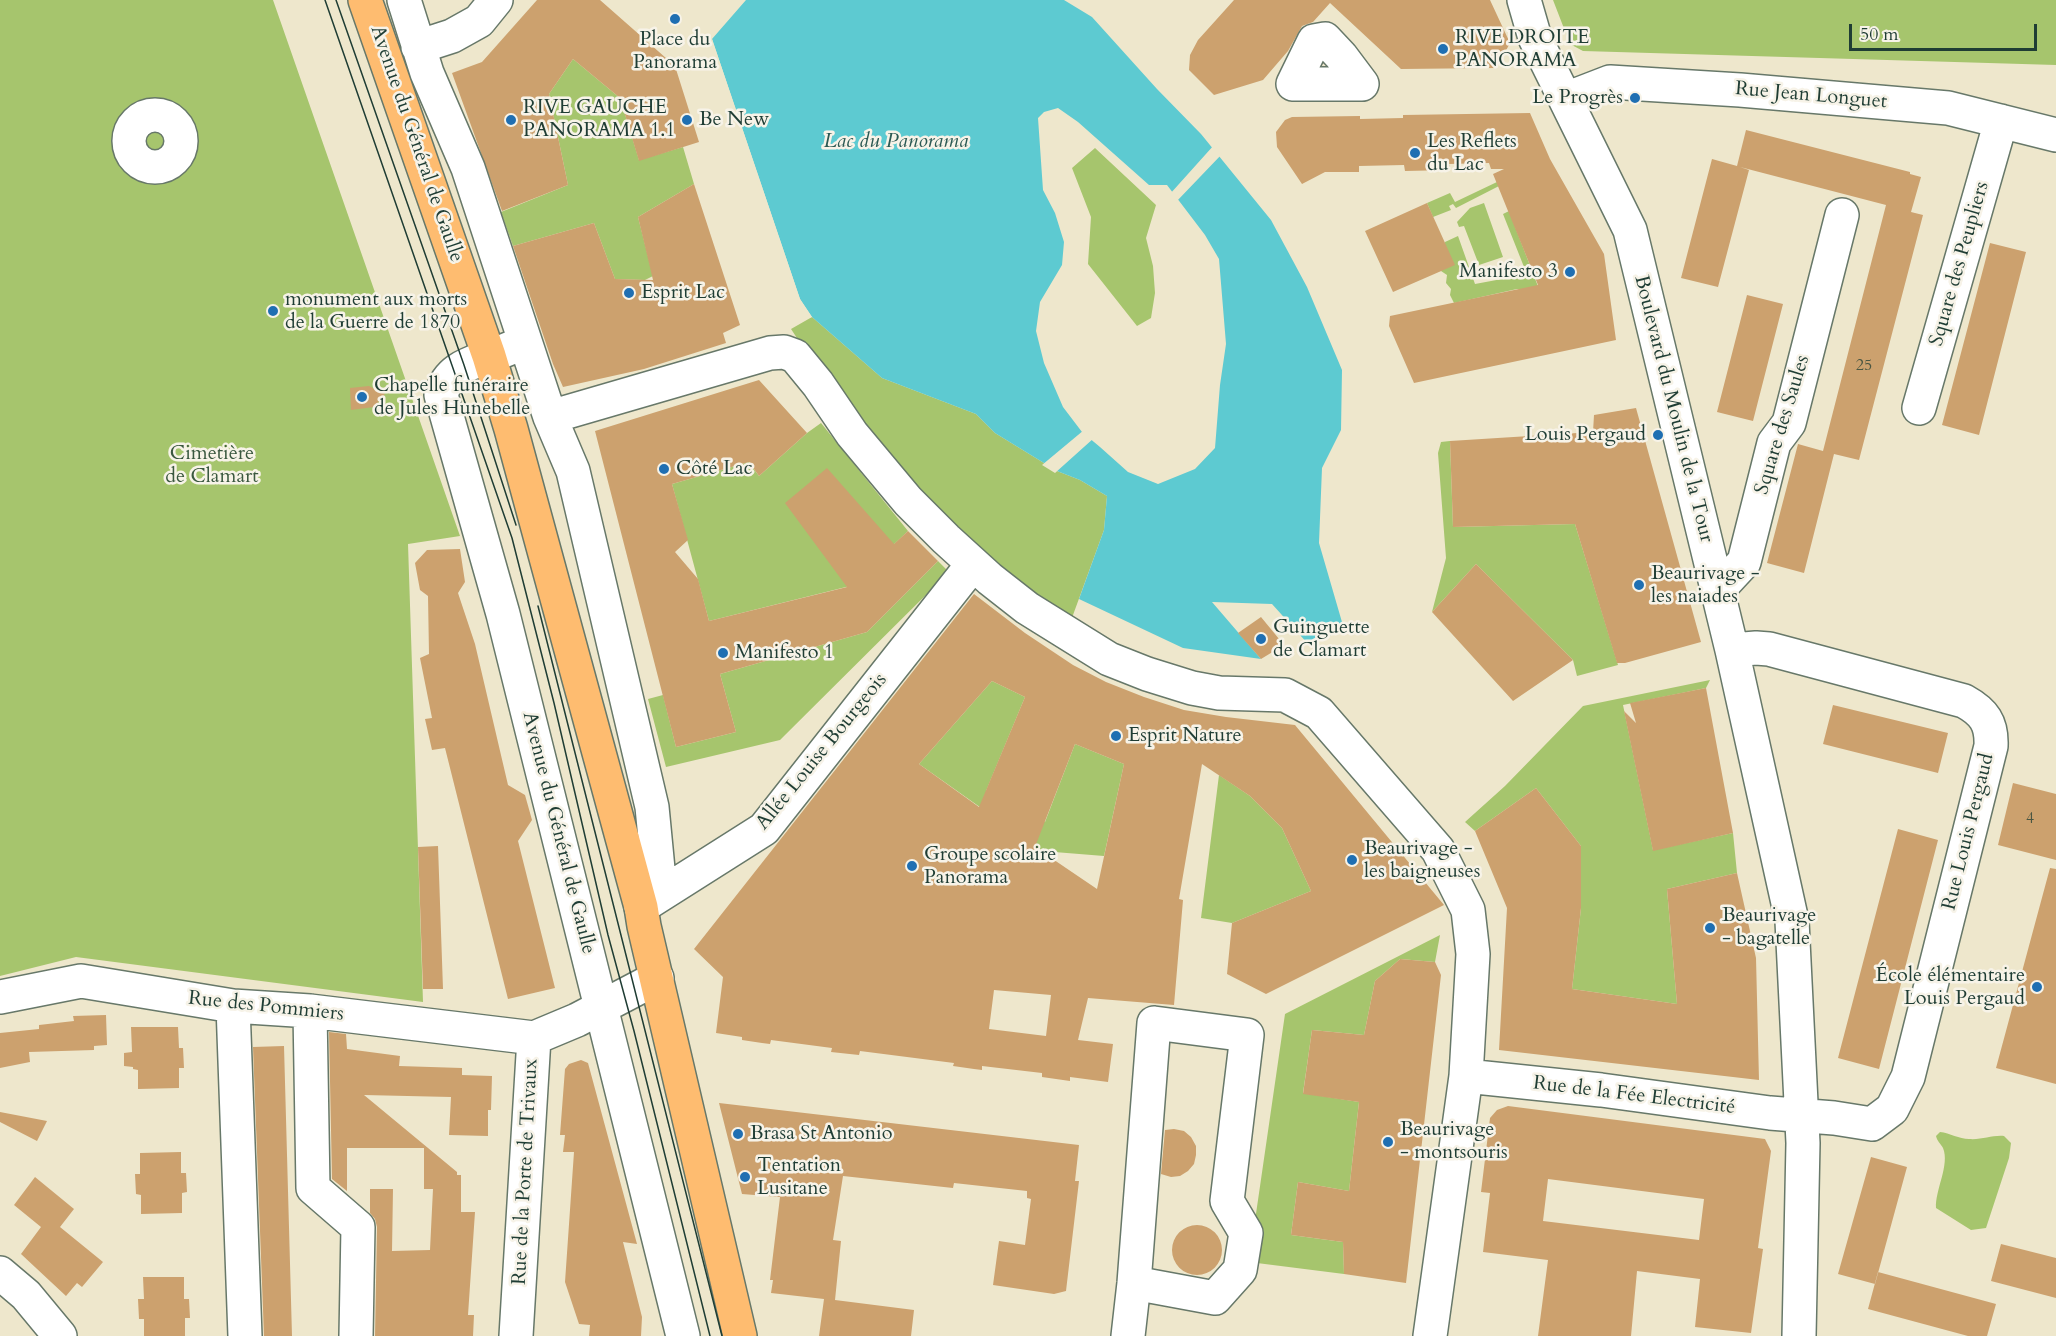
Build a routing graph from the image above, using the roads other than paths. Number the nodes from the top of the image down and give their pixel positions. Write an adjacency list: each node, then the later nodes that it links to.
1 (365, 0): 11 (main road, Avenue du Général de Gaulle)
2 (404, 0): 5 (street)
3 (496, 0): 5 (street)
4 (1524, 0): 6 (street, Boulevard du Moulin de la Tour)
5 (418, 46): 10 (street)
6 (1566, 99): 7 (street, Rue Jean Longuet); 15 (street, Boulevard du Moulin de la Tour)
7 (2001, 121): 8 (street, Rue Jean Longuet); 12 (street, Square des Peupliers)
8 (2056, 135)
9 (1842, 215): 15 (street, Square des Saules)
10 (525, 342): 11 (street); 13 (street)
11 (489, 356): 17 (main road, Avenue du Général de Gaulle); 21 (street, Avenue du Général de Gaulle)
12 (1919, 408)
13 (550, 417): 14 (street); 17 (street)
14 (973, 564): 17 (street, Allée Louise Bourgeois); 24 (street)
15 (1717, 591): 16 (street, Boulevard du Moulin de la Tour)
16 (1732, 650): 25 (street, Boulevard du Moulin de la Tour); 25 (street, Rue Louis Pergaud)
17 (641, 907): 18 (main road, Avenue du Général de Gaulle)
18 (657, 978): 21 (street, Rue de la Porte de Trivaux); 33 (main road, Avenue du Général de Gaulle)
19 (0, 997): 20 (street, Rue des Pommiers)
20 (233, 1006): 22 (street, Rue des Pommiers); 29 (street)
21 (601, 1007): 23 (street, Rue de la Porte de Trivaux); 32 (street, Avenue du Général de Gaulle)
22 (310, 1011): 23 (street, Rue des Pommiers); 30 (street)
23 (534, 1038): 31 (street, Rue de la Porte de Trivaux)
24 (1466, 1076): 25 (street, Rue de la Fée Electricité); 35 (street)
25 (1801, 1114): 36 (street, Boulevard du Moulin de la Tour)
26 (0, 1273): 28 (street)
27 (1134, 1284): 27 (street); 34 (street)
28 (60, 1336)
29 (245, 1336)
30 (356, 1336)
31 (516, 1336)
32 (683, 1336)
33 (740, 1336)
34 (1128, 1336)
35 (1430, 1336)
36 (1799, 1336)

